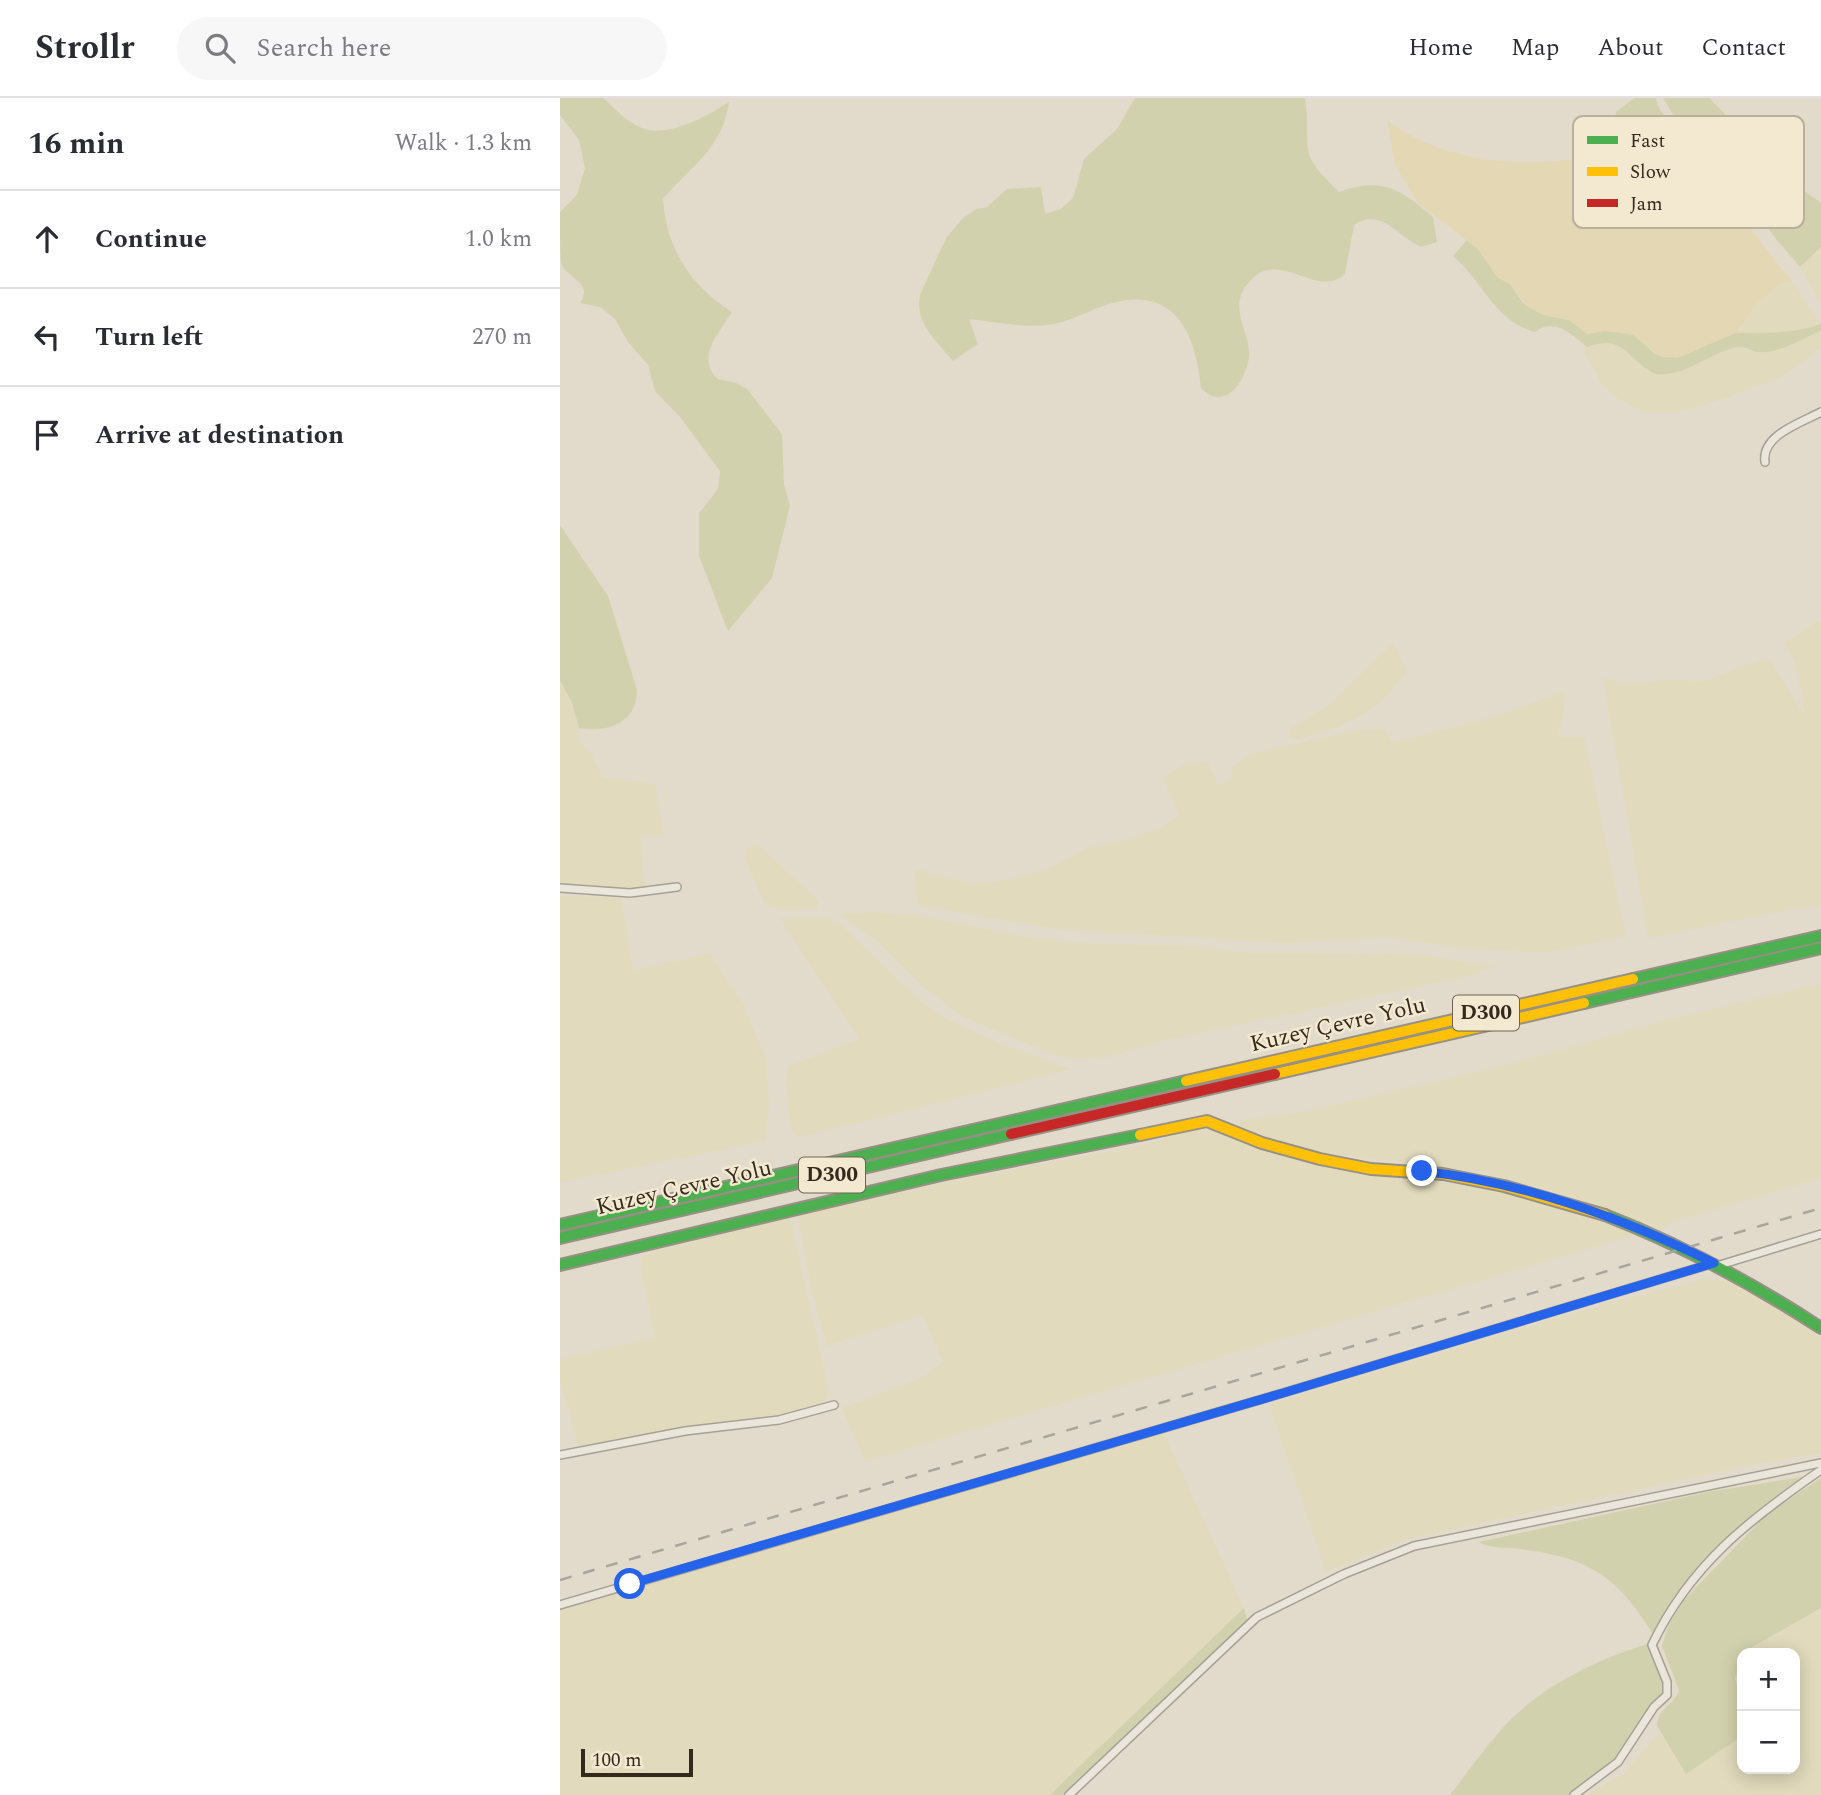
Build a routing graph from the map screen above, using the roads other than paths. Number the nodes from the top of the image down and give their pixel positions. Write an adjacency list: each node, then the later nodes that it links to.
1 (1821, 412): 2 (street)
2 (1765, 463)
3 (677, 887): 4 (street)
4 (560, 888)
5 (1821, 936): 7 (main road, Kuzey Çevre Yolu / D300)
6 (1821, 948): 9 (main road, Kuzey Çevre Yolu / D300)
7 (560, 1225)
8 (1821, 1234): 10 (street)
9 (560, 1238)
10 (1717, 1264): 11 (main road); 12 (main road); 17 (street)
11 (560, 1265)
12 (1821, 1328)
13 (834, 1405): 14 (street)
14 (560, 1455)
15 (1821, 1463): 18 (street)
16 (1821, 1470): 19 (street)
17 (560, 1605)
18 (1069, 1795)
19 (1574, 1795)

